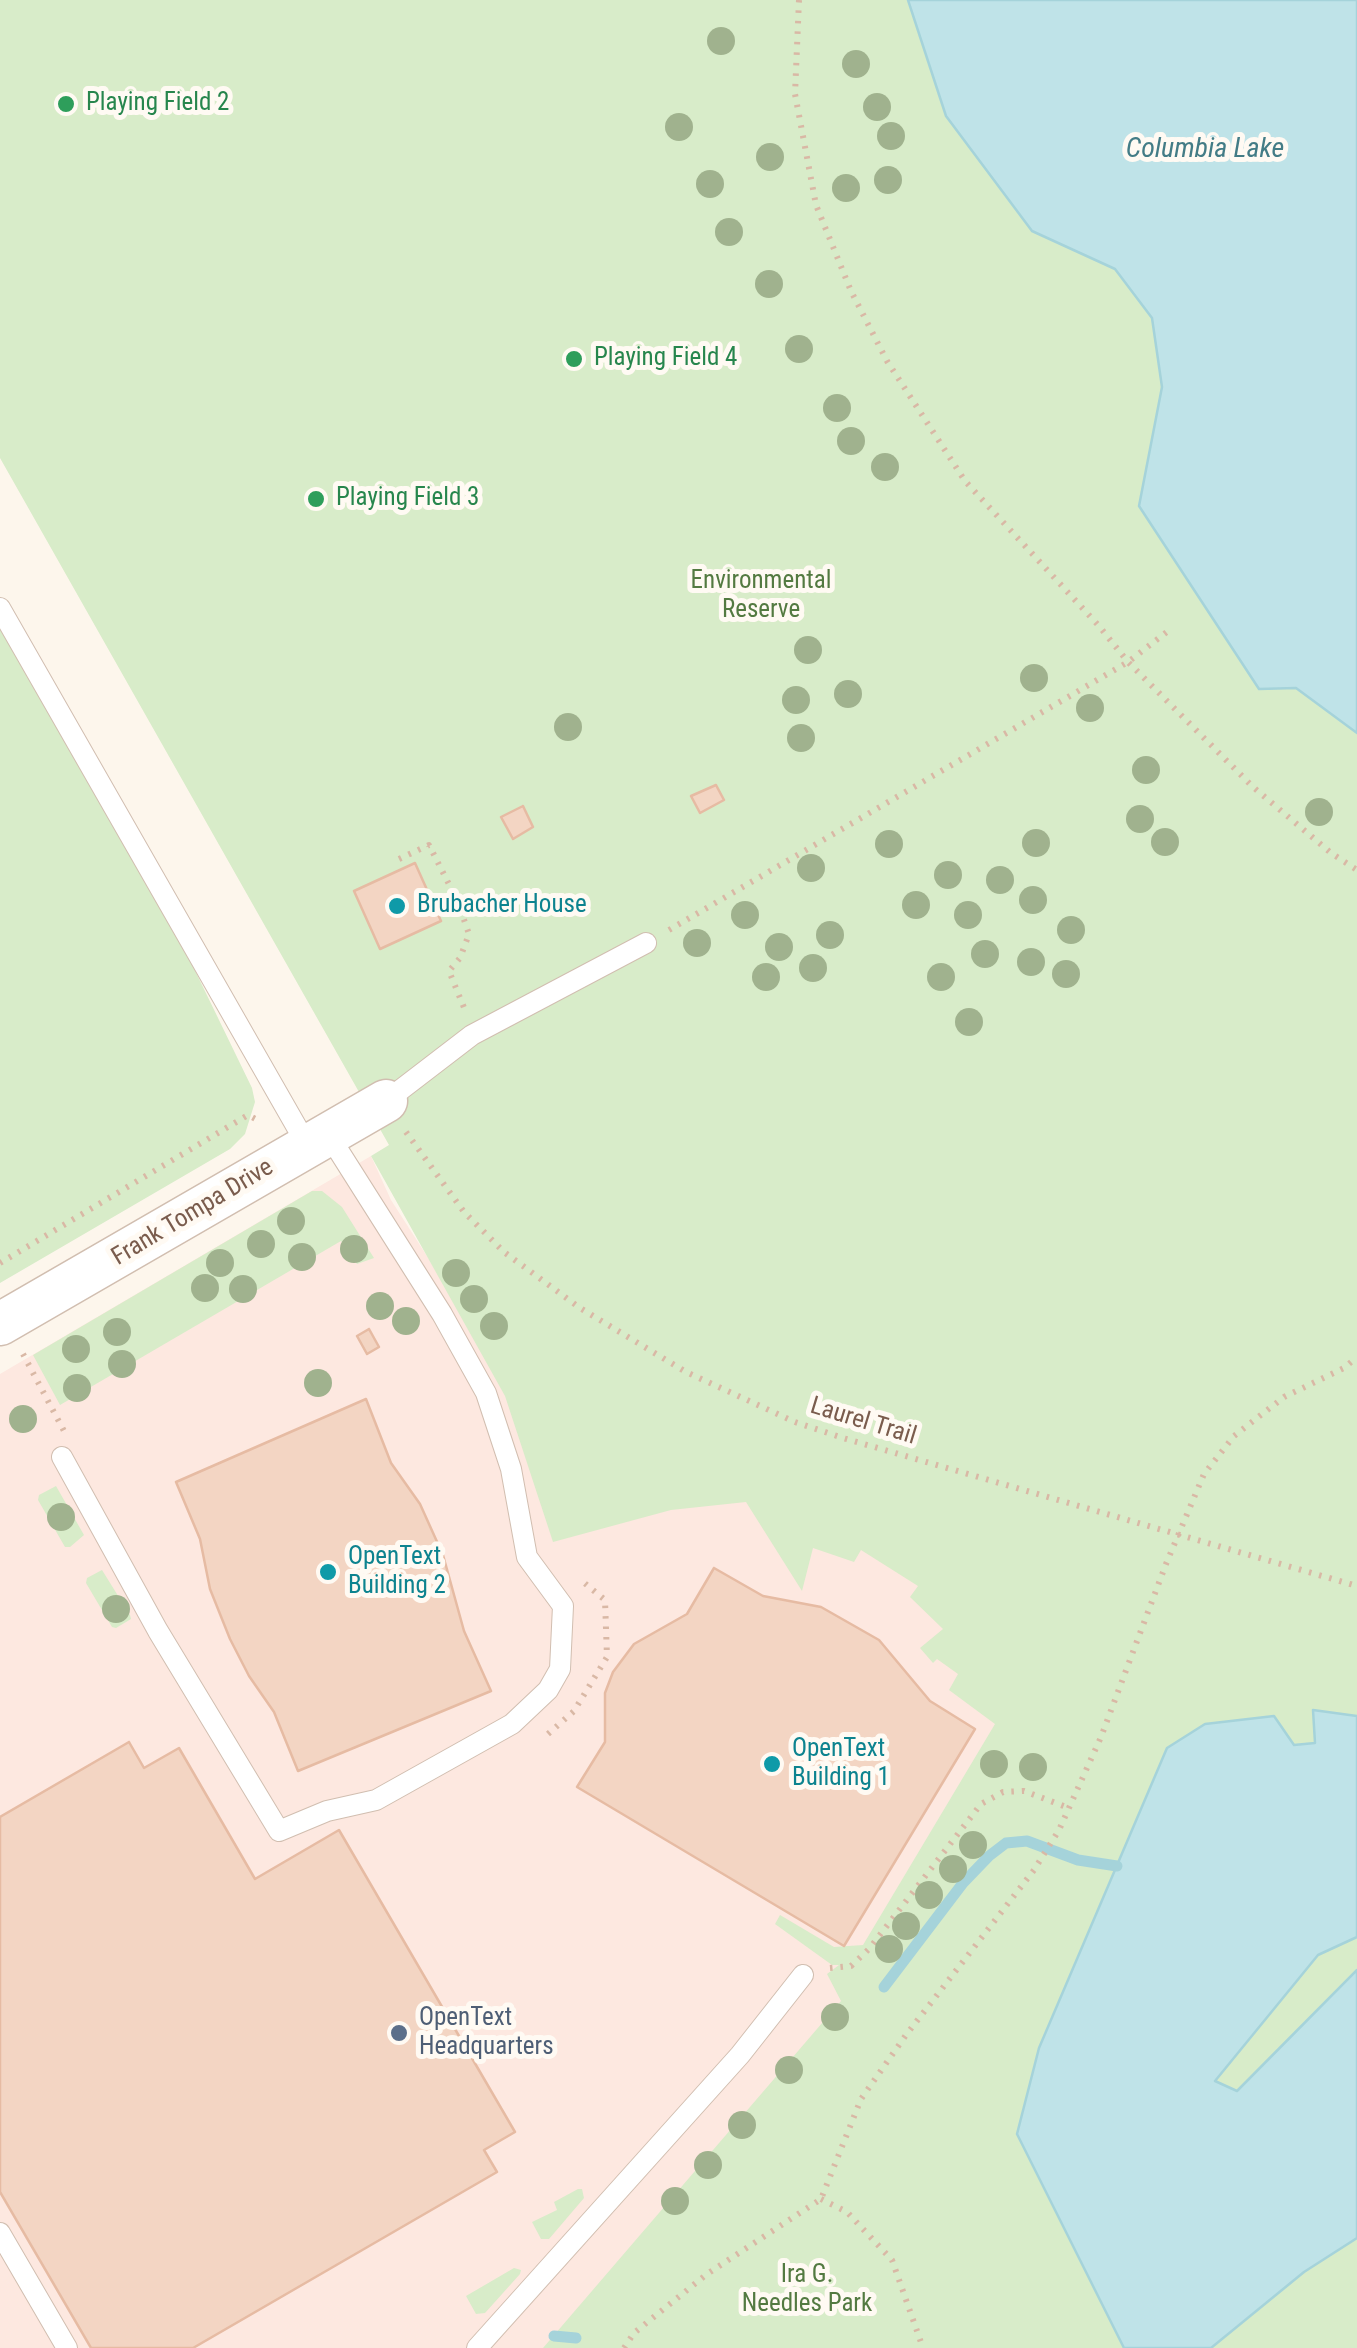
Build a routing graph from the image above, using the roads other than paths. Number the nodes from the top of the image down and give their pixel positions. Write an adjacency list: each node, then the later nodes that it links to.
1 (0, 608): 4 (lane)
2 (646, 942): 3 (lane)
3 (386, 1101): 4 (street, Frank Tompa Drive)
4 (317, 1139): 5 (street, Frank Tompa Drive); 6 (lane)
5 (12, 1339)
6 (62, 1457)
7 (810, 1967): 10 (lane)
8 (0, 2233): 9 (lane)
9 (67, 2348)
10 (478, 2348)

